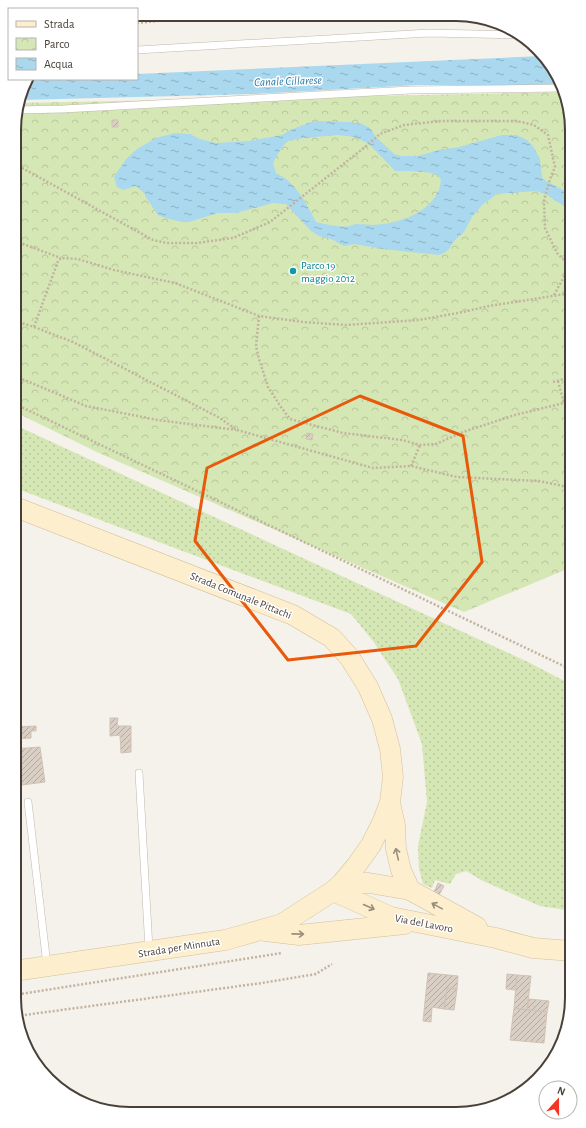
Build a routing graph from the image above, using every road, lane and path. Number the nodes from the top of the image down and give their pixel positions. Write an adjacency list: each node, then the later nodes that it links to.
1 (158, 21): 2 (path)
2 (138, 23)
3 (509, 35): 4 (lane)
4 (138, 50)
5 (556, 88): 6 (lane)
6 (23, 110)
7 (21, 167): 10 (path)
8 (21, 243): 9 (path)
9 (61, 258): 14 (path); 16 (path)
10 (565, 261)
11 (565, 275): 13 (path)
12 (565, 294): 13 (path)
13 (554, 295): 14 (path)
14 (259, 316): 24 (path)
15 (21, 323): 16 (path)
16 (34, 327): 23 (path)
17 (21, 379): 23 (path)
18 (564, 379): 19 (path)
19 (558, 381): 20 (path); 21 (path)
20 (553, 382)
21 (564, 403): 24 (path)
22 (21, 407): 28 (path)
23 (237, 430): 25 (path)
24 (420, 445): 25 (path)
25 (411, 466): 26 (path)
26 (565, 486)
27 (21, 510): 31 (street, Strada Comunale Pittachi)
28 (565, 667)
29 (139, 774): 38 (lane)
30 (28, 802): 41 (lane)
31 (390, 802): 32 (street, Strada Comunale Pittachi); 33 (street, one-way to 31)
32 (338, 887): 33 (street); 34 (street, Via del Lavoro, one-way to 34); 35 (street, Strada per Minnuta)
33 (410, 890): 36 (street, one-way to 33)
34 (424, 923): 35 (street, one-way to 34); 36 (street, Via del Lavoro)
35 (260, 930): 38 (street, Strada per Minnuta)
36 (496, 938): 37 (street)
37 (565, 950)
38 (150, 951): 41 (street, Strada per Minnuta)
39 (287, 952): 43 (path)
40 (332, 964): 44 (path)
41 (47, 966): 42 (street, Strada per Minnuta)
42 (21, 970)
43 (21, 994)
44 (22, 1015)

